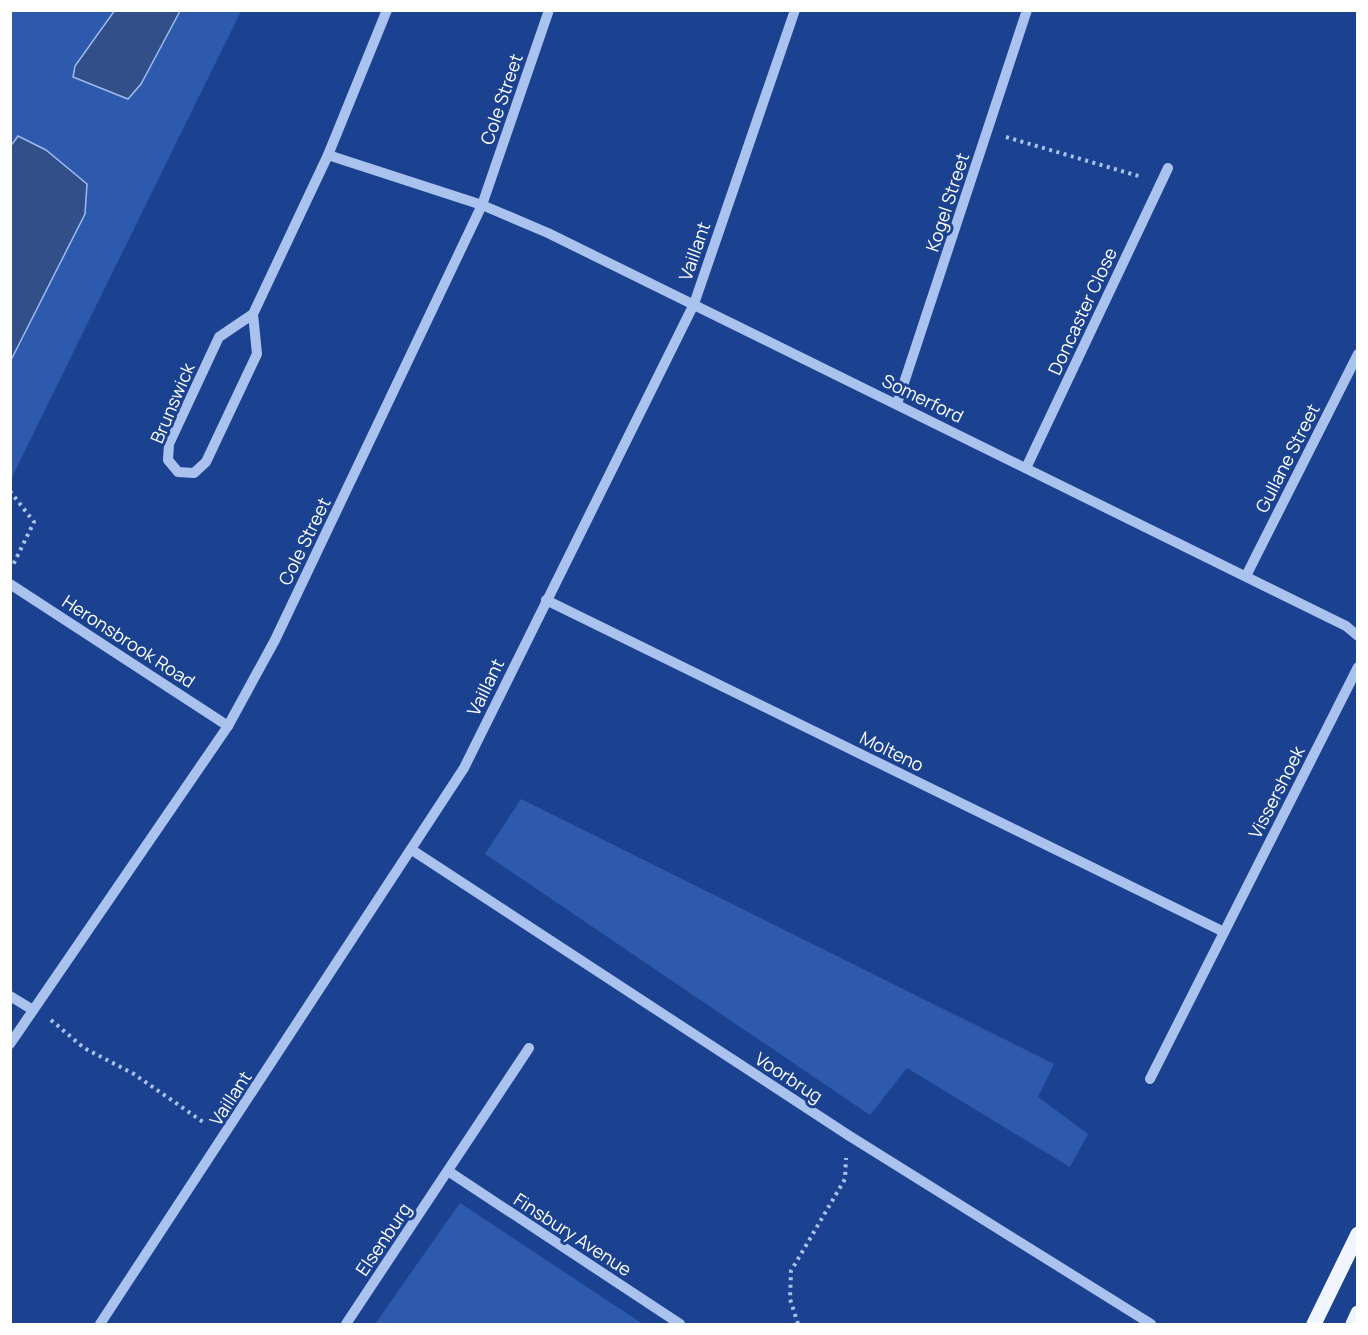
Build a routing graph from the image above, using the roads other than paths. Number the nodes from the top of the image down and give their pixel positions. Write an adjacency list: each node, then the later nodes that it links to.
1 (387, 10): 5 (street)
2 (549, 10): 7 (street, Cole Street)
3 (795, 10): 8 (street, Vaillant)
4 (1027, 10): 11 (street, Kogel Street)
5 (328, 155): 7 (street); 9 (street)
6 (1168, 168): 12 (street, Doncaster Close)
7 (482, 205): 8 (street, Somerford); 18 (street, Cole Street)
8 (694, 304): 11 (street, Somerford); 15 (street, Vaillant)
9 (253, 314): 9 (street, Brunswick)
10 (1358, 354): 13 (street, Gullane Street)
11 (897, 404): 12 (street, Somerford)
12 (1026, 468): 13 (street, Somerford)
13 (1246, 576): 16 (street, Somerford)
14 (10, 584): 18 (street, Heronsbrook Road)
15 (546, 600): 19 (street, Vaillant); 20 (street, Molteno)
16 (1358, 636)
17 (1358, 667): 20 (street, Vissershoek)
18 (228, 726): 22 (street, Cole Street)
19 (412, 850): 29 (street, Vaillant); 32 (street, Voorbrug)
20 (1224, 932): 25 (street, Vissershoek)
21 (10, 996): 22 (street)
22 (33, 1010): 23 (street, Cole Street)
23 (10, 1044)
24 (529, 1048): 26 (street, Elsenburg)
25 (1150, 1079)
26 (447, 1171): 30 (street, Elsenburg); 31 (street, Finsbury Avenue)
27 (1358, 1234): 33 (main road)
28 (1358, 1313): 34 (main road)
29 (100, 1324)
30 (345, 1324)
31 (680, 1324)
32 (1151, 1324)
33 (1314, 1324)
34 (1353, 1324)

